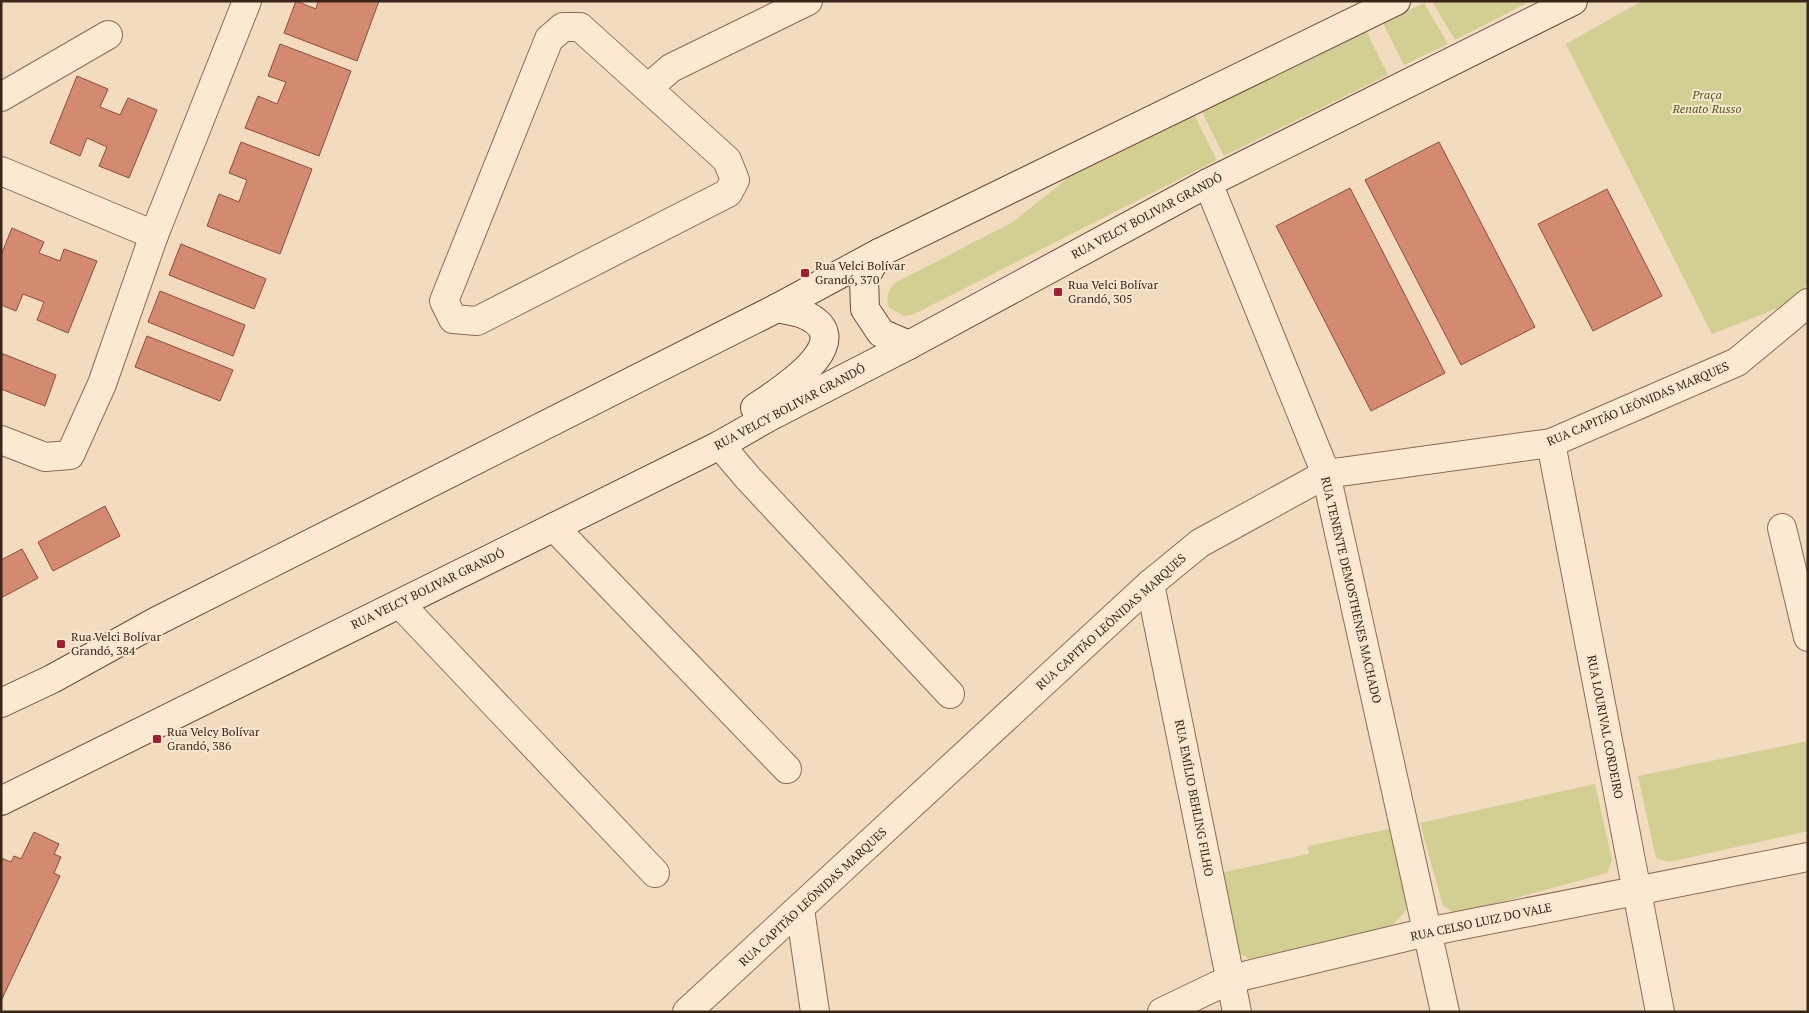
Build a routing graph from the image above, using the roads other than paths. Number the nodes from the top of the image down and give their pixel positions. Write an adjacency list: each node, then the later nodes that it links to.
1 (247, 1): 10 (street)
2 (808, 1): 6 (street)
3 (1396, 1): 11 (street)
4 (1572, 1): 9 (street, RUA VELCY BOLIVAR GRANDÓ)
5 (108, 35): 7 (street)
6 (648, 88): 6 (street)
7 (1, 97)
8 (1, 171): 10 (street)
9 (1208, 183): 14 (street, RUA VELCY BOLIVAR GRANDÓ); 18 (street, RUA TENENTE DEMOSTHENES MACHADO)
10 (154, 235): 15 (street)
11 (879, 253): 13 (street); 14 (street)
12 (1808, 303): 16 (street, RUA CAPITÃO LEÔNIDAS MARQUES)
13 (777, 308): 17 (street); 24 (street)
14 (909, 345): 17 (street, RUA VELCY BOLIVAR GRANDÓ)
15 (1, 440)
16 (1551, 443): 18 (street, RUA CAPITÃO LEÔNIDAS MARQUES); 32 (street, RUA LOURIVAL CORDEIRO)
17 (720, 445): 19 (street, RUA VELCY BOLIVAR GRANDÓ); 25 (street)
18 (1326, 474): 21 (street, RUA CAPITÃO LEÔNIDAS MARQUES); 34 (street, RUA TENENTE DEMOSTHENES MACHADO)
19 (554, 527): 22 (street, RUA VELCY BOLIVAR GRANDÓ); 28 (street)
20 (1782, 528): 23 (street)
21 (1150, 584): 33 (street, RUA CAPITÃO LEÔNIDAS MARQUES); 35 (street, RUA EMÍLIO BEHLING FILHO)
22 (400, 604): 29 (street, RUA VELCY BOLIVAR GRANDÓ); 31 (street)
23 (1808, 637)
24 (52, 679): 26 (street); 27 (street)
25 (950, 694)
26 (1, 704)
27 (1, 714)
28 (786, 769)
29 (1, 801)
30 (1808, 857): 32 (street, RUA CELSO LUIZ DO VALE)
31 (655, 873)
32 (1636, 891): 34 (street, RUA CELSO LUIZ DO VALE); 41 (street, RUA LOURIVAL CORDEIRO)
33 (800, 909): 36 (street, RUA CAPITÃO LEÔNIDAS MARQUES); 37 (street)
34 (1427, 932): 35 (street, RUA CELSO LUIZ DO VALE); 40 (street, RUA TENENTE DEMOSTHENES MACHADO)
35 (1231, 979): 38 (street, RUA CELSO LUIZ DO VALE); 39 (street, RUA EMÍLIO BEHLING FILHO)
36 (687, 1012)
37 (814, 1012)
38 (1162, 1012)
39 (1237, 1012)
40 (1445, 1012)
41 (1660, 1012)

